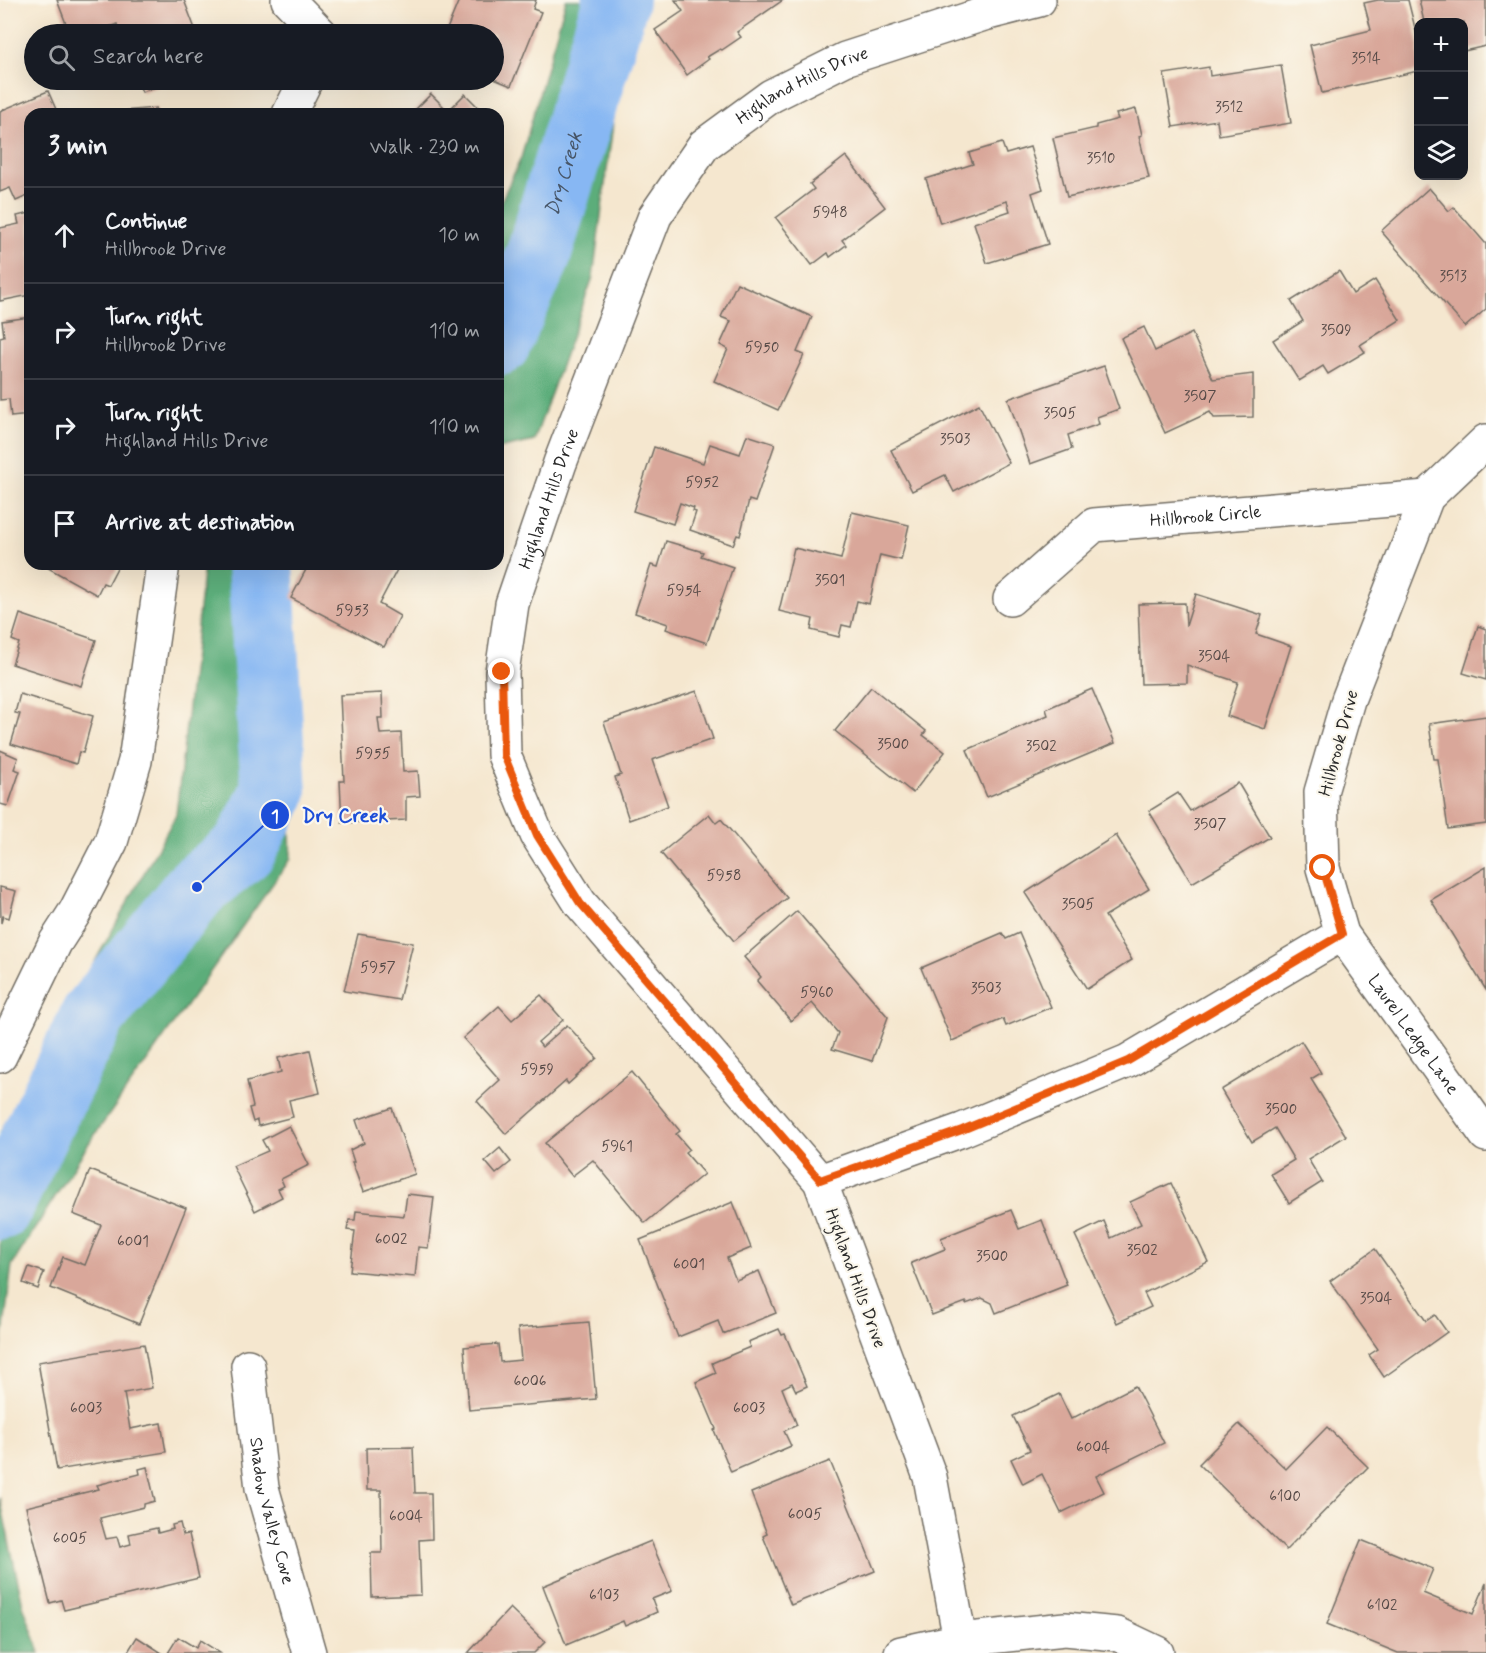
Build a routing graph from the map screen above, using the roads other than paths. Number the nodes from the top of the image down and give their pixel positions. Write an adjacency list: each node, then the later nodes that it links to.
1 (288, 0): 4 (street)
2 (1039, 0): 3 (street, Highland Hills Drive)
3 (983, 7): 14 (street, Highland Hills Drive)
4 (311, 24)
5 (301, 90): 6 (street)
6 (292, 108)
7 (1486, 441): 8 (street, Hillbrook Drive)
8 (1427, 497): 10 (street, Hillbrook Circle); 11 (street, Hillbrook Drive)
9 (162, 570): 12 (street)
10 (1010, 599)
11 (1342, 934): 13 (street, Laurel Ledge Lane); 14 (street)
12 (0, 1056)
13 (1486, 1135)
14 (820, 1180): 16 (street, Highland Hills Drive)
15 (248, 1366): 17 (street, Shadow Valley Cove)
16 (960, 1646): 18 (street); 19 (street)
17 (309, 1653)
18 (901, 1653)
19 (1157, 1653)

